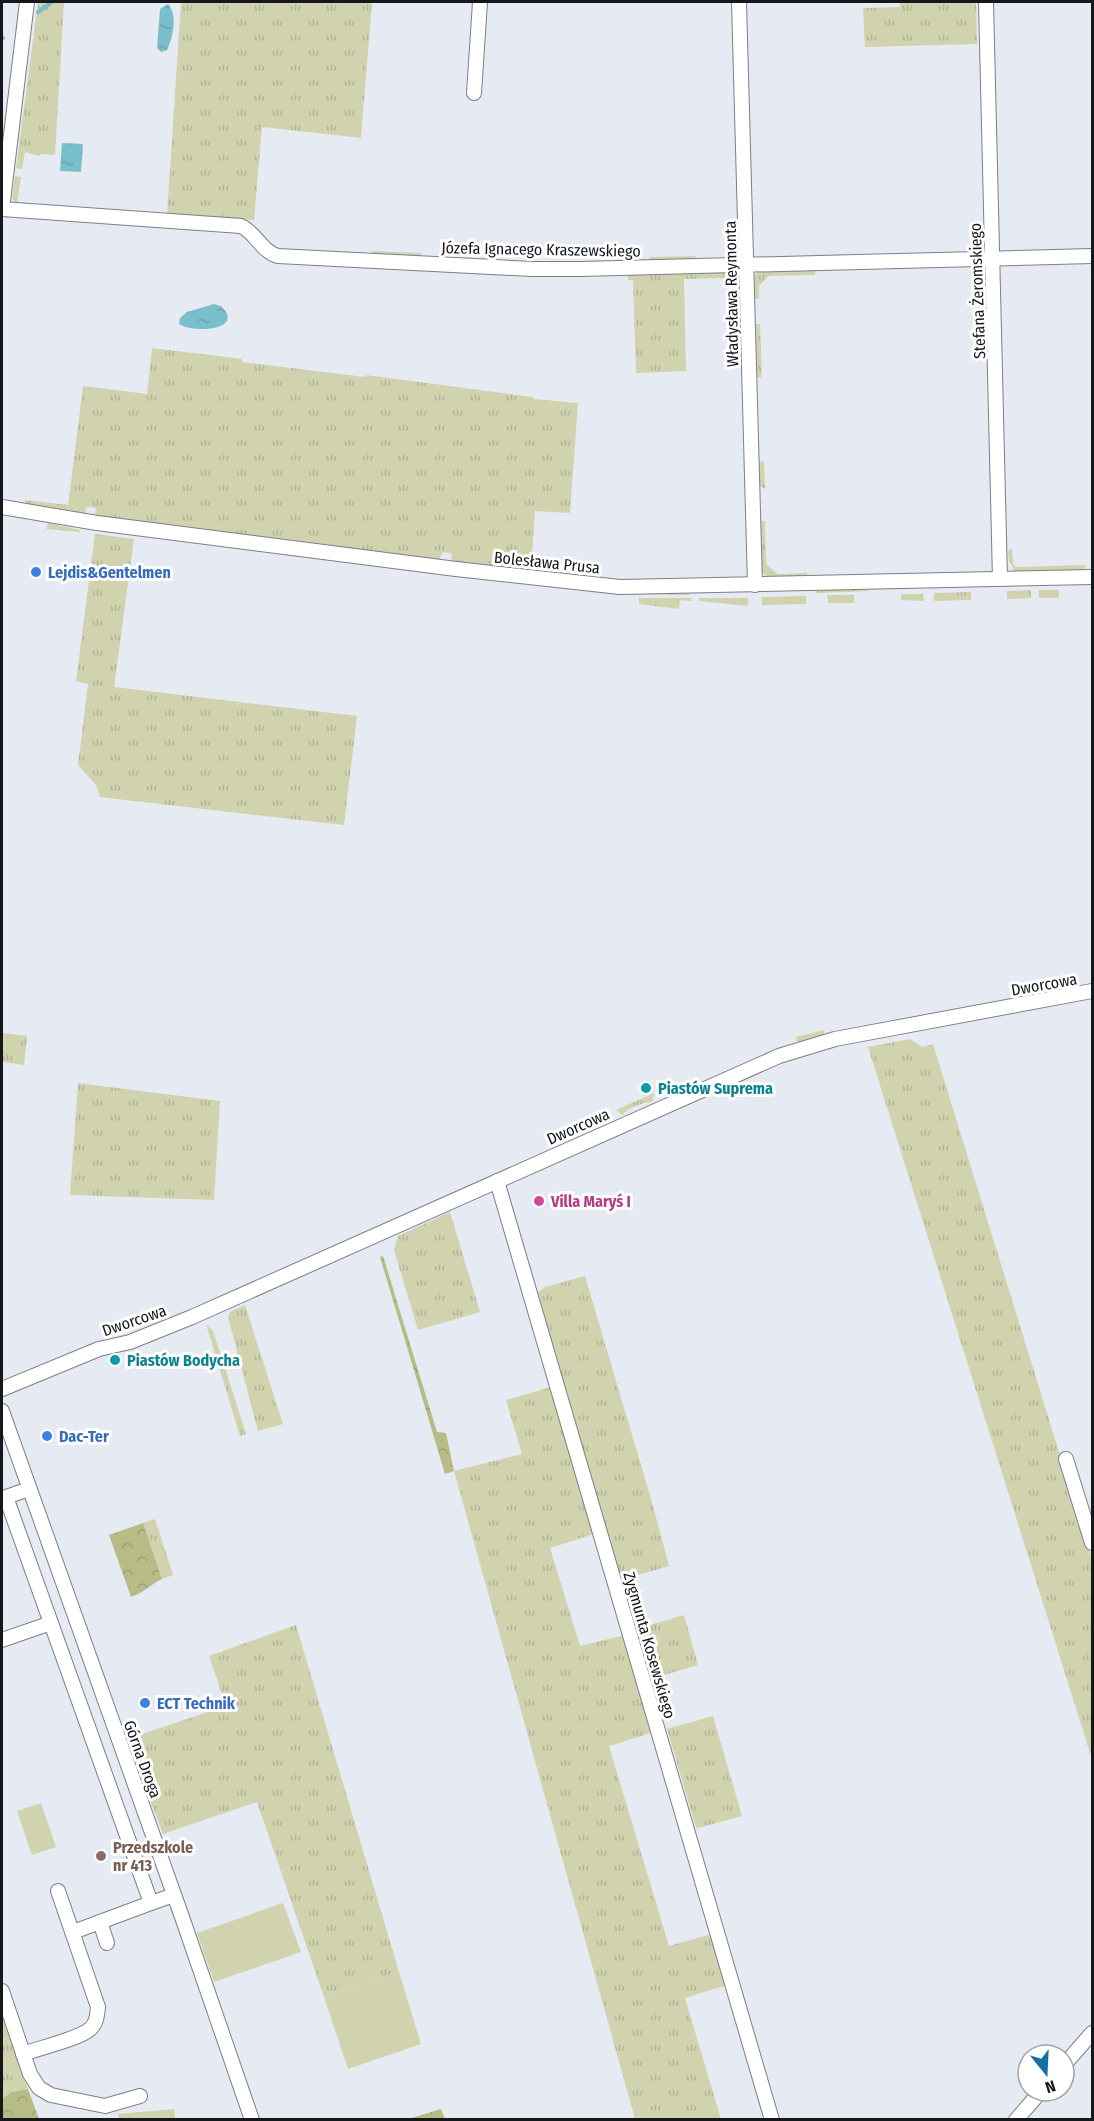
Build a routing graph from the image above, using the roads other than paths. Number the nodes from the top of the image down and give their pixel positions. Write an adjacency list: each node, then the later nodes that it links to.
1 (27, 2): 6 (street)
2 (480, 2): 5 (street)
3 (739, 2): 9 (street, Władysława Reymonta)
4 (986, 2): 8 (street, Stefana Żeromskiego)
5 (474, 93)
6 (2, 209): 9 (street, Józefa Ignacego Kraszewskiego)
7 (1092, 256): 8 (street, Józefa Ignacego Kraszewskiego)
8 (992, 259): 9 (street, Józefa Ignacego Kraszewskiego); 12 (street, Stefana Żeromskiego)
9 (746, 266): 13 (street, Władysława Reymonta)
10 (2, 507): 13 (street, Bolesława Prusa)
11 (1092, 577): 12 (street, Bolesława Prusa)
12 (1000, 579): 13 (street, Bolesława Prusa)
13 (755, 585)
14 (1092, 991): 15 (street, Dworcowa)
15 (497, 1181): 16 (street, Dworcowa); 37 (street, Zygmunta Kosewskiego)
16 (2, 1389)
17 (2, 1411): 19 (street, Górna Droga)
18 (1066, 1459): 21 (street)
19 (29, 1489): 20 (street); 25 (street, Górna Droga)
20 (3, 1495): 22 (street)
21 (1092, 1543)
22 (51, 1623): 23 (street); 26 (street)
23 (2, 1640)
24 (58, 1891): 28 (street)
25 (174, 1895): 26 (street); 36 (street, Górna Droga)
26 (151, 1904): 27 (street)
27 (100, 1922): 28 (street); 29 (street)
28 (73, 1932): 33 (street)
29 (107, 1943)
30 (2, 1991): 33 (street)
31 (1092, 2032): 32 (street)
32 (1076, 2051)
33 (23, 2054): 34 (street)
34 (140, 2096)
35 (1031, 2103): 38 (street)
36 (252, 2120)
37 (772, 2120)
38 (1016, 2120)

